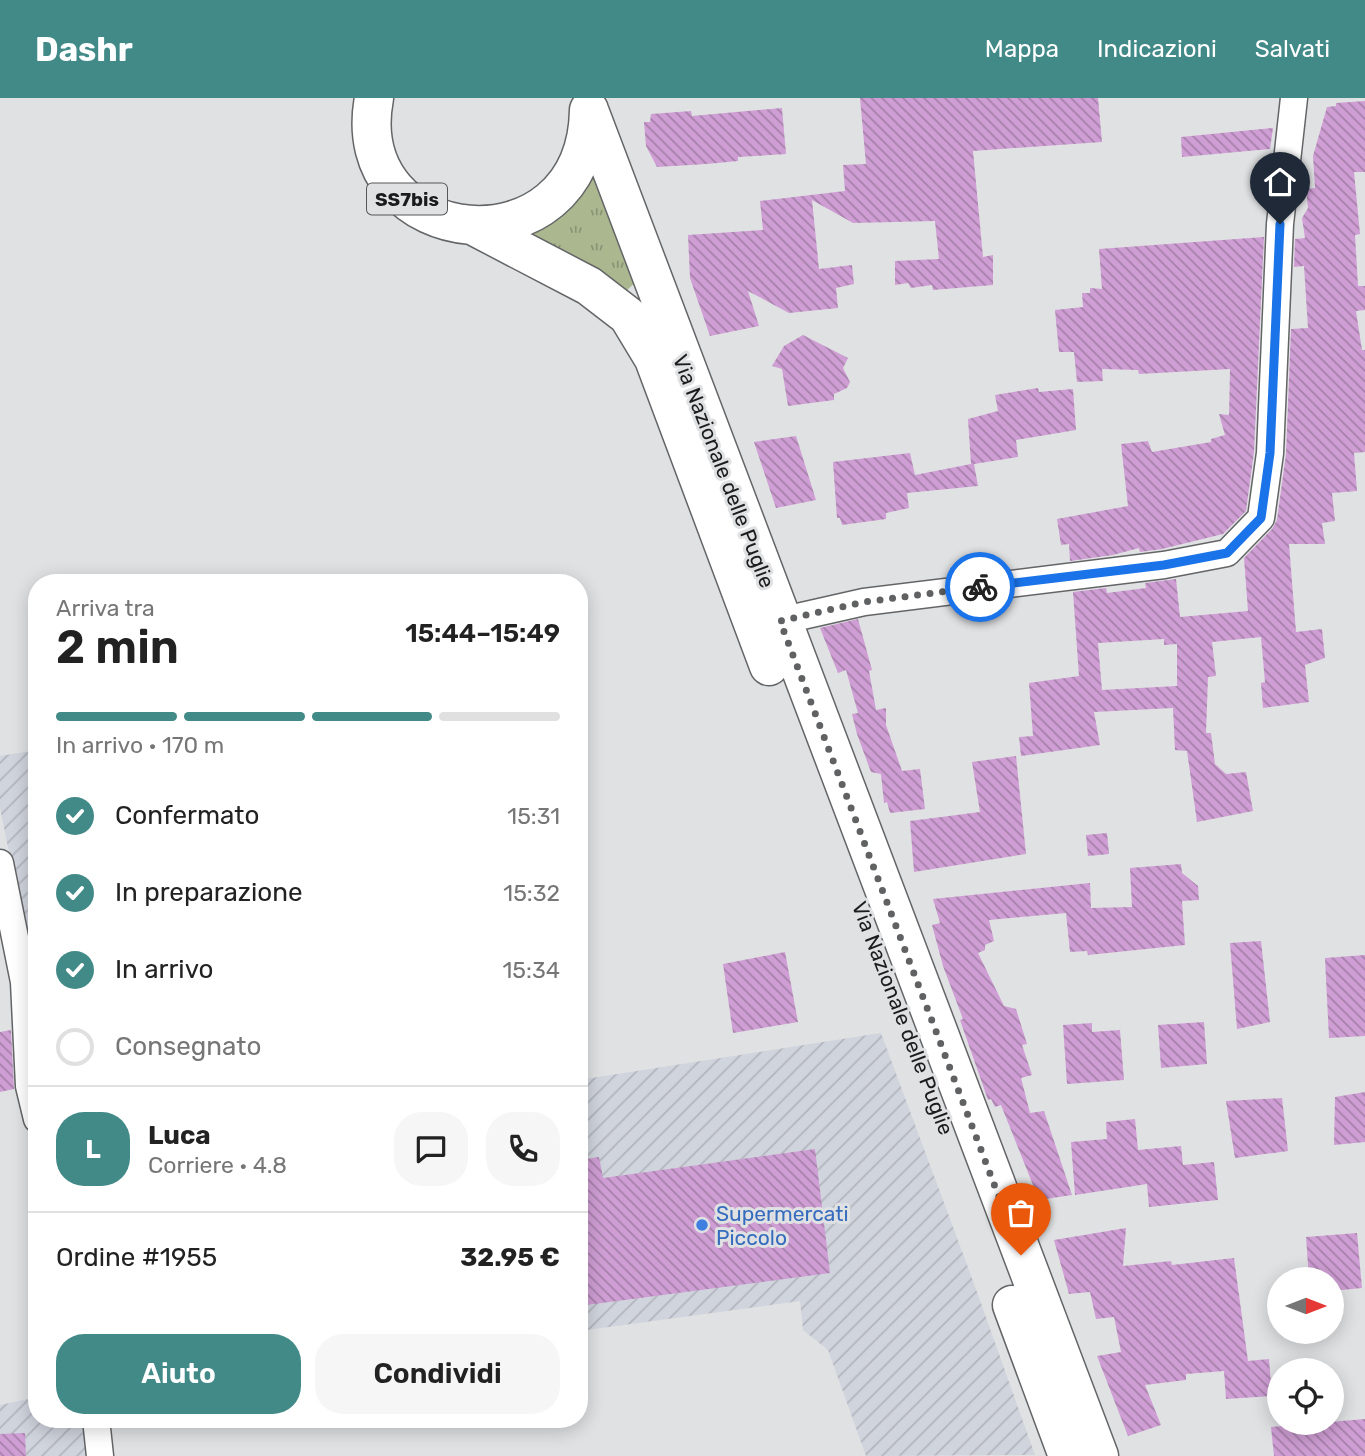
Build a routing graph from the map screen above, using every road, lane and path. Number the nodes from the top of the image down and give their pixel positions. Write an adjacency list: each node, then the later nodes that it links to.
1 (374, 98): 4 (main road, Via Nazionale delle Puglie / SS7bis)
2 (1294, 98): 5 (street)
3 (588, 106): 4 (main road, Via Nazionale delle Puglie / SS7bis); 5 (main road, Via Nazionale delle Puglie / SS7bis)
4 (476, 228): 10 (main road, Via Nazionale delle Puglie / SS7bis)
5 (780, 621): 11 (main road, Via Nazionale delle Puglie / SS7bis)
6 (0, 863): 7 (street)
7 (28, 1065)
8 (97, 1428): 9 (street)
9 (100, 1456)
10 (1068, 1456)
11 (1100, 1456)

